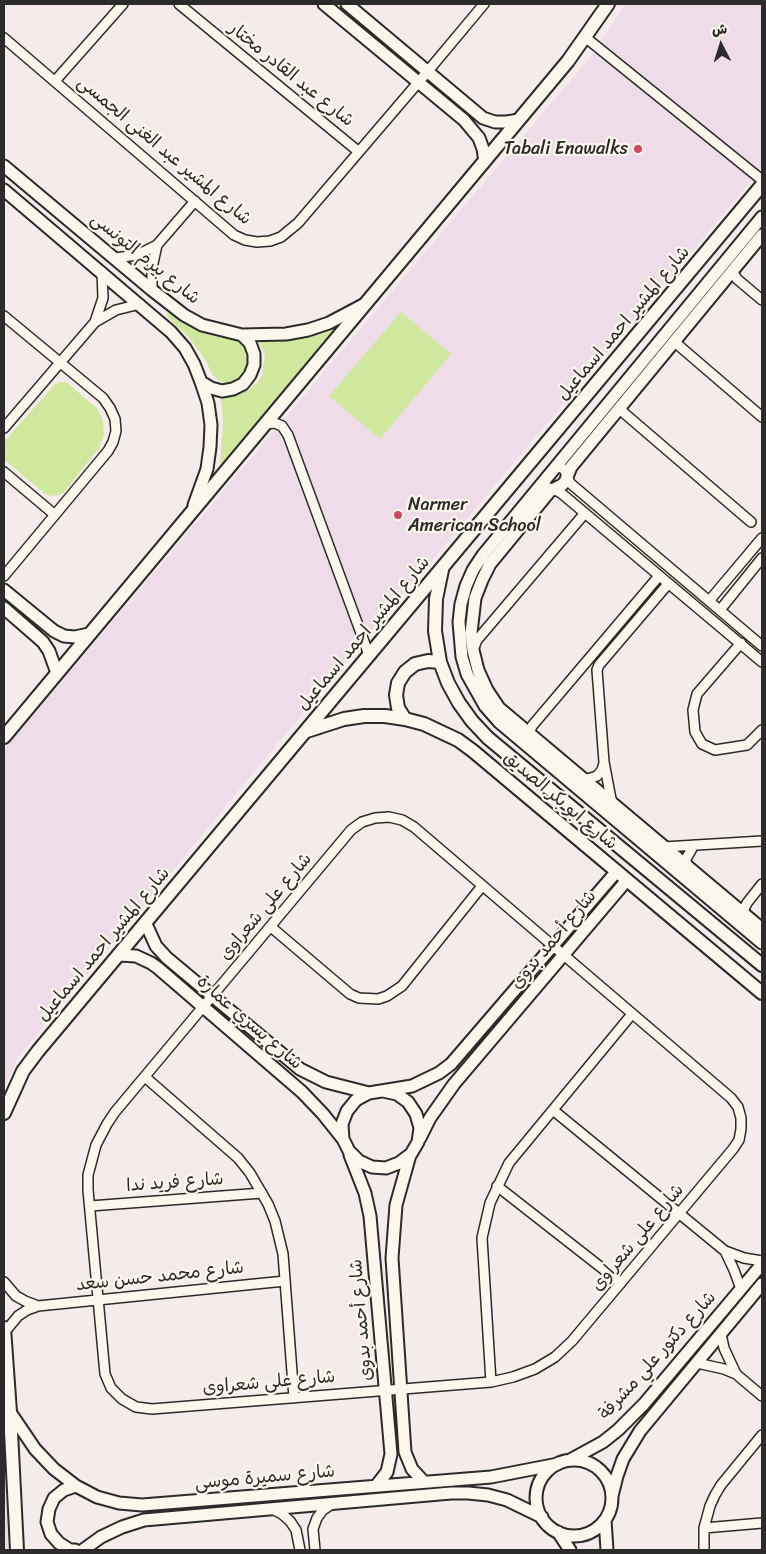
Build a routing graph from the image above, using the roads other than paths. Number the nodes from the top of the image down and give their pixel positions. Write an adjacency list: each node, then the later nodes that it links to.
1 (122, 4): 10 (street)
2 (179, 4): 13 (street, شارع عبد القادر مختار)
3 (324, 4): 11 (street)
4 (347, 4): 9 (street)
5 (484, 4): 9 (street, شارع المشير عبد الغنى الجمسى)
6 (608, 4): 7 (main road)
7 (585, 37): 12 (main road); 16 (street)
8 (4, 38): 10 (street, شارع المشير عبد الغنى الجمسى)
9 (428, 71): 11 (street, شارع المشير عبد الغنى الجمسى); 12 (street)
10 (55, 81): 19 (street, شارع المشير عبد الغنى الجمسى)
11 (419, 82): 13 (street, شارع المشير عبد الغنى الجمسى); 14 (street)
12 (519, 120): 14 (main road)
13 (359, 152): 19 (street, شارع المشير عبد الغنى الجمسى)
14 (485, 161): 28 (main road)
15 (4, 166): 23 (street, شارع بيرم التونسى)
16 (762, 180)
17 (762, 185): 53 (main road, شارع المشير احمد اسماعيل)
18 (4, 190): 24 (street, شارع بيرم التونسى)
19 (195, 201): 22 (street)
20 (762, 217): 40 (street)
21 (762, 235): 25 (street)
22 (157, 245): 23 (street); 26 (street)
23 (115, 258): 26 (street, شارع بيرم التونسى)
24 (102, 272): 29 (street, شارع بيرم التونسى); 31 (street)
25 (732, 272): 27 (street); 33 (street)
26 (152, 290): 32 (street, شارع بيرم التونسى)
27 (762, 300)
28 (366, 303): 32 (street, شارع بيرم التونسى); 38 (main road)
29 (140, 304): 31 (street); 35 (street, شارع بيرم التونسى)
30 (4, 316): 34 (street)
31 (95, 322): 34 (street)
32 (242, 335): 35 (street)
33 (675, 340): 36 (street); 37 (street)
34 (60, 363): 39 (street); 47 (street)
35 (201, 382): 45 (street, شارع بيرم التونسى)
36 (620, 407): 42 (street); 48 (street)
37 (762, 417)
38 (265, 424): 45 (main road); 67 (street)
39 (4, 428)
40 (556, 466): 42 (street); 43 (street)
41 (4, 472): 47 (street)
42 (568, 475): 44 (street); 49 (street)
43 (544, 482): 44 (street); 77 (street)
44 (554, 489): 46 (street); 61 (street)
45 (192, 510): 63 (main road)
46 (585, 513): 51 (street); 62 (street)
47 (54, 515): 54 (street)
48 (752, 522)
49 (630, 534): 51 (street); 58 (street)
50 (762, 538): 58 (street)
51 (622, 544): 55 (street)
52 (762, 558): 60 (street)
53 (443, 568): 67 (main road, شارع المشير احمد اسماعيل); 68 (main road, شارع ابو بكر الصديق)
54 (4, 576)
55 (659, 576): 56 (street); 74 (street)
56 (668, 584): 64 (street); 76 (street)
57 (4, 590): 63 (street)
58 (710, 601): 60 (street)
59 (4, 608): 70 (street)
60 (720, 610): 65 (street)
61 (472, 616): 62 (street); 66 (street)
62 (493, 622): 66 (street)
63 (89, 634): 70 (main road)
64 (741, 644): 69 (street); 72 (street)
65 (762, 646)
66 (473, 650): 74 (street)
67 (369, 655): 73 (main road, شارع المشير احمد اسماعيل)
68 (440, 662): 71 (main road); 95 (main road, شارع ابو بكر الصديق)
69 (762, 662)
70 (57, 673): 75 (main road)
71 (405, 719): 73 (main road, شارع ابو بكر الصديق); 82 (main road, شارع ابو بكر الصديق)
72 (762, 730)
73 (305, 732): 88 (main road, شارع المشير احمد اسماعيل)
74 (529, 734): 77 (street)
75 (4, 737)
76 (604, 762): 77 (street); 78 (street)
77 (578, 782): 78 (street); 83 (street)
78 (612, 804): 81 (street)
79 (762, 841): 80 (street)
80 (694, 845): 81 (street); 83 (street)
81 (664, 847): 83 (street)
82 (617, 871): 84 (main road, شارع ابو بكر الصديق); 92 (street, شارع أحمد بدوى)
83 (685, 871): 87 (street)
84 (627, 880): 94 (street, شارع أحمد بدوى); 96 (main road, شارع ابو بكر الصديق)
85 (762, 884): 87 (street)
86 (482, 886): 89 (street, شارع على شعراوى); 89 (street); 92 (street, شارع على شعراوى)
87 (735, 911): 90 (street); 91 (street)
88 (146, 924): 93 (main road, شارع المشير احمد اسماعيل); 98 (street, شارع يسري عمارة)
89 (271, 927): 98 (street, شارع على شعراوى)
90 (762, 929)
91 (762, 943)
92 (552, 946): 94 (street, شارع على شعراوى); 102 (street, شارع أحمد بدوى)
93 (119, 955): 99 (street, شارع يسري عمارة); 105 (main road, شارع المشير احمد اسماعيل)
94 (563, 955): 100 (street, شارع على شعراوى); 107 (street, شارع أحمد بدوى)
95 (762, 966): 96 (main road)
96 (748, 982): 97 (main road, شارع ابو بكر الصديق)
97 (762, 993)
98 (212, 996): 99 (street, شارع على شعراوى); 103 (street, شارع يسري عمارة)
99 (204, 1007): 101 (street, شارع على شعراوى); 106 (street, شارع يسري عمارة)
100 (632, 1014): 104 (street); 113 (street, شارع على شعراوى)
101 (145, 1077): 111 (street); 112 (street, شارع على شعراوى)
102 (383, 1091): 103 (street); 107 (street)
103 (369, 1093): 106 (street)
104 (554, 1110): 110 (street); 113 (street)
105 (4, 1113)
106 (343, 1138): 108 (street)
107 (418, 1142): 109 (street)
108 (349, 1151): 109 (street); 132 (street, شارع أحمد بدوى)
109 (410, 1154): 131 (street, شارع أحمد بدوى)
110 (497, 1186): 118 (street); 130 (street)
111 (262, 1193): 112 (street, شارع فريد ندا); 116 (street)
112 (90, 1206): 121 (street, شارع على شعراوى)
113 (680, 1213): 114 (street); 118 (street, شارع على شعراوى)
114 (725, 1251): 115 (street); 120 (street)
115 (762, 1262): 120 (street, شارع دكتور علي مشرفة)
116 (285, 1281): 121 (street, شارع محمد حسن سعد); 134 (street)
117 (4, 1282): 122 (street)
118 (621, 1283): 130 (street, شارع على شعراوى)
119 (762, 1284): 124 (street, شارع دكتور علي مشرفة)
120 (741, 1289): 123 (street, شارع دكتور علي مشرفة)
121 (98, 1298): 122 (street, شارع محمد حسن سعد); 134 (street, شارع على شعراوى)
122 (38, 1306): 126 (street, شارع محمد حسن سعد)
123 (725, 1308): 124 (street); 137 (street, شارع دكتور علي مشرفة)
124 (736, 1317): 127 (street, شارع دكتور علي مشرفة)
125 (4, 1328): 126 (main road)
126 (4, 1333): 135 (main road)
127 (721, 1334): 128 (street, شارع دكتور علي مشرفة); 129 (street)
128 (697, 1364): 129 (street); 142 (street, شارع دكتور علي مشرفة)
129 (736, 1374): 133 (street)
130 (491, 1382): 131 (street, شارع على شعراوى)
131 (401, 1389): 132 (street, شارع على شعراوى); 139 (street, شارع أحمد بدوى)
132 (386, 1390): 134 (street, شارع على شعراوى); 141 (street, شارع أحمد بدوى)
133 (762, 1396)
134 (294, 1398)
135 (10, 1412): 140 (street, شارع سميرة موسى); 150 (main road)
136 (762, 1435): 148 (street)
137 (570, 1460): 138 (street); 142 (street)
138 (558, 1464): 139 (street, شارع سميرة موسى); 145 (street)
139 (424, 1482): 141 (street, شارع سميرة موسى)
140 (76, 1486): 141 (street, شارع سميرة موسى); 151 (street)
141 (376, 1486)
142 (612, 1496): 146 (street)
143 (332, 1504): 144 (street, شارع سميرة موسى); 145 (street, شارع سميرة موسى); 154 (street)
144 (272, 1509): 152 (street, شارع سميرة موسى); 153 (street)
145 (542, 1517): 149 (street)
146 (605, 1520): 149 (street); 156 (street)
147 (762, 1523): 148 (street)
148 (704, 1528): 157 (street)
149 (558, 1532): 155 (street)
150 (17, 1550)
151 (75, 1550)
152 (83, 1550)
153 (300, 1550)
154 (315, 1550)
155 (570, 1550)
156 (607, 1550)
157 (704, 1550)

